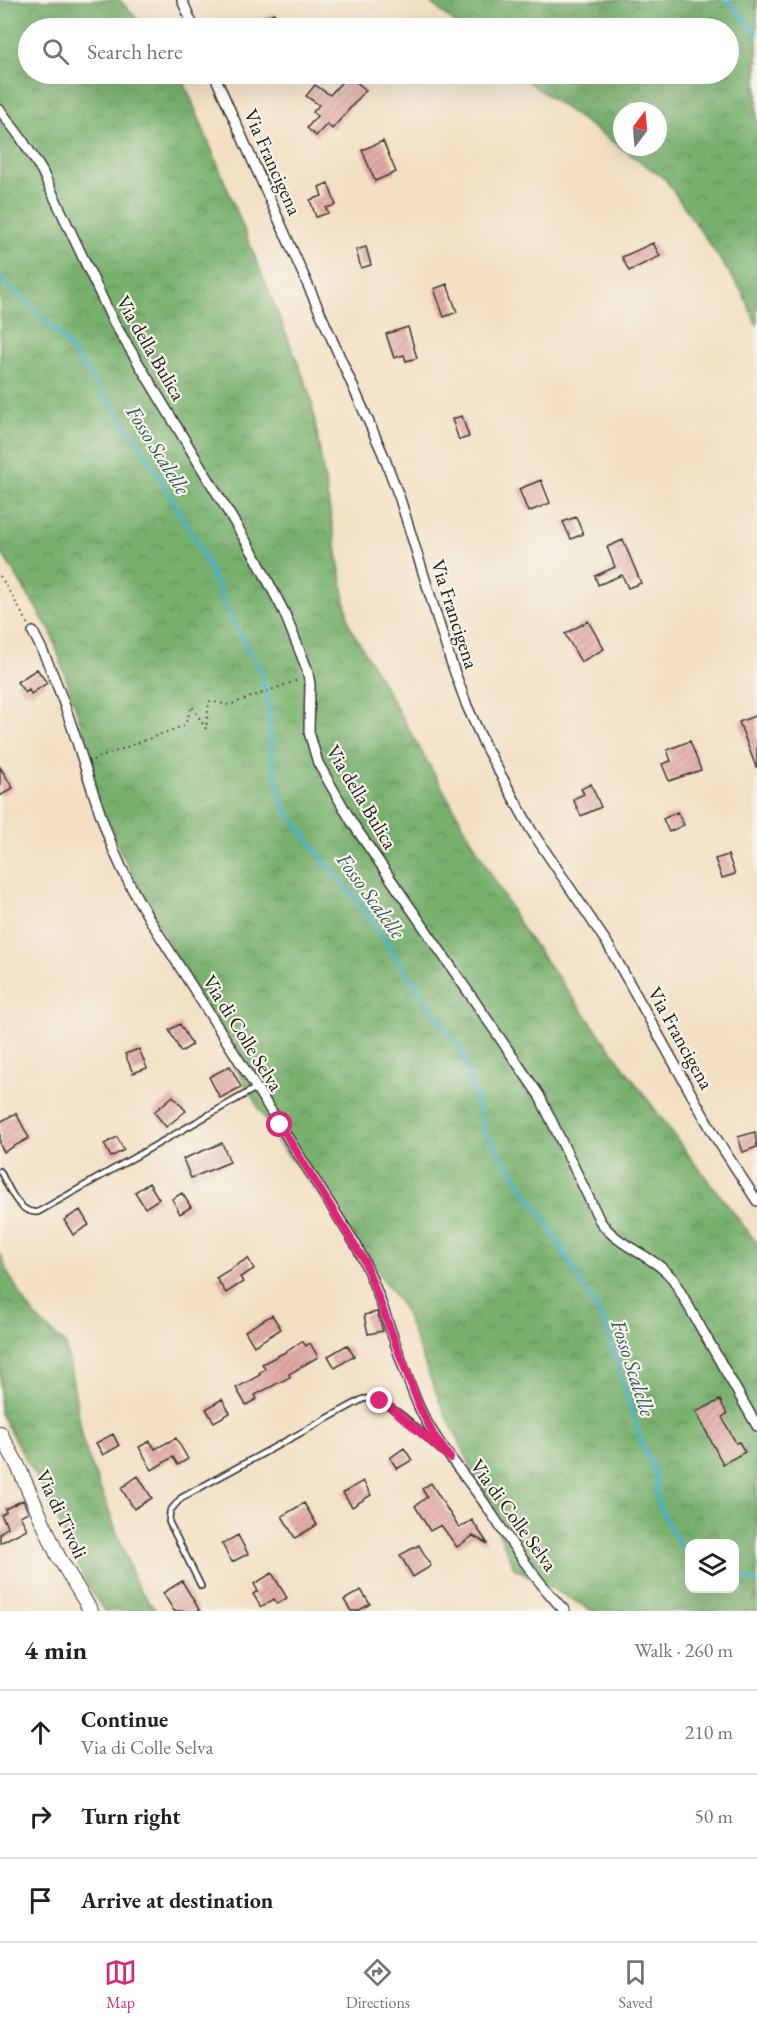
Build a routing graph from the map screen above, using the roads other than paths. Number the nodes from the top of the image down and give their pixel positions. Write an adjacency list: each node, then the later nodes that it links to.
1 (182, 0): 2 (street)
2 (190, 18)
3 (218, 84): 8 (street, Via Francigena)
4 (0, 110): 9 (street, Via della Bulica)
5 (33, 632): 6 (street, Via di Colle Selva)
6 (256, 1088): 7 (lane); 11 (street, Via di Colle Selva)
7 (0, 1171)
8 (757, 1201)
9 (757, 1426)
10 (0, 1433): 13 (main road, Via di Tivoli)
11 (450, 1458): 12 (lane); 14 (street, Via di Colle Selva)
12 (201, 1586)
13 (91, 1611)
14 (566, 1611)

